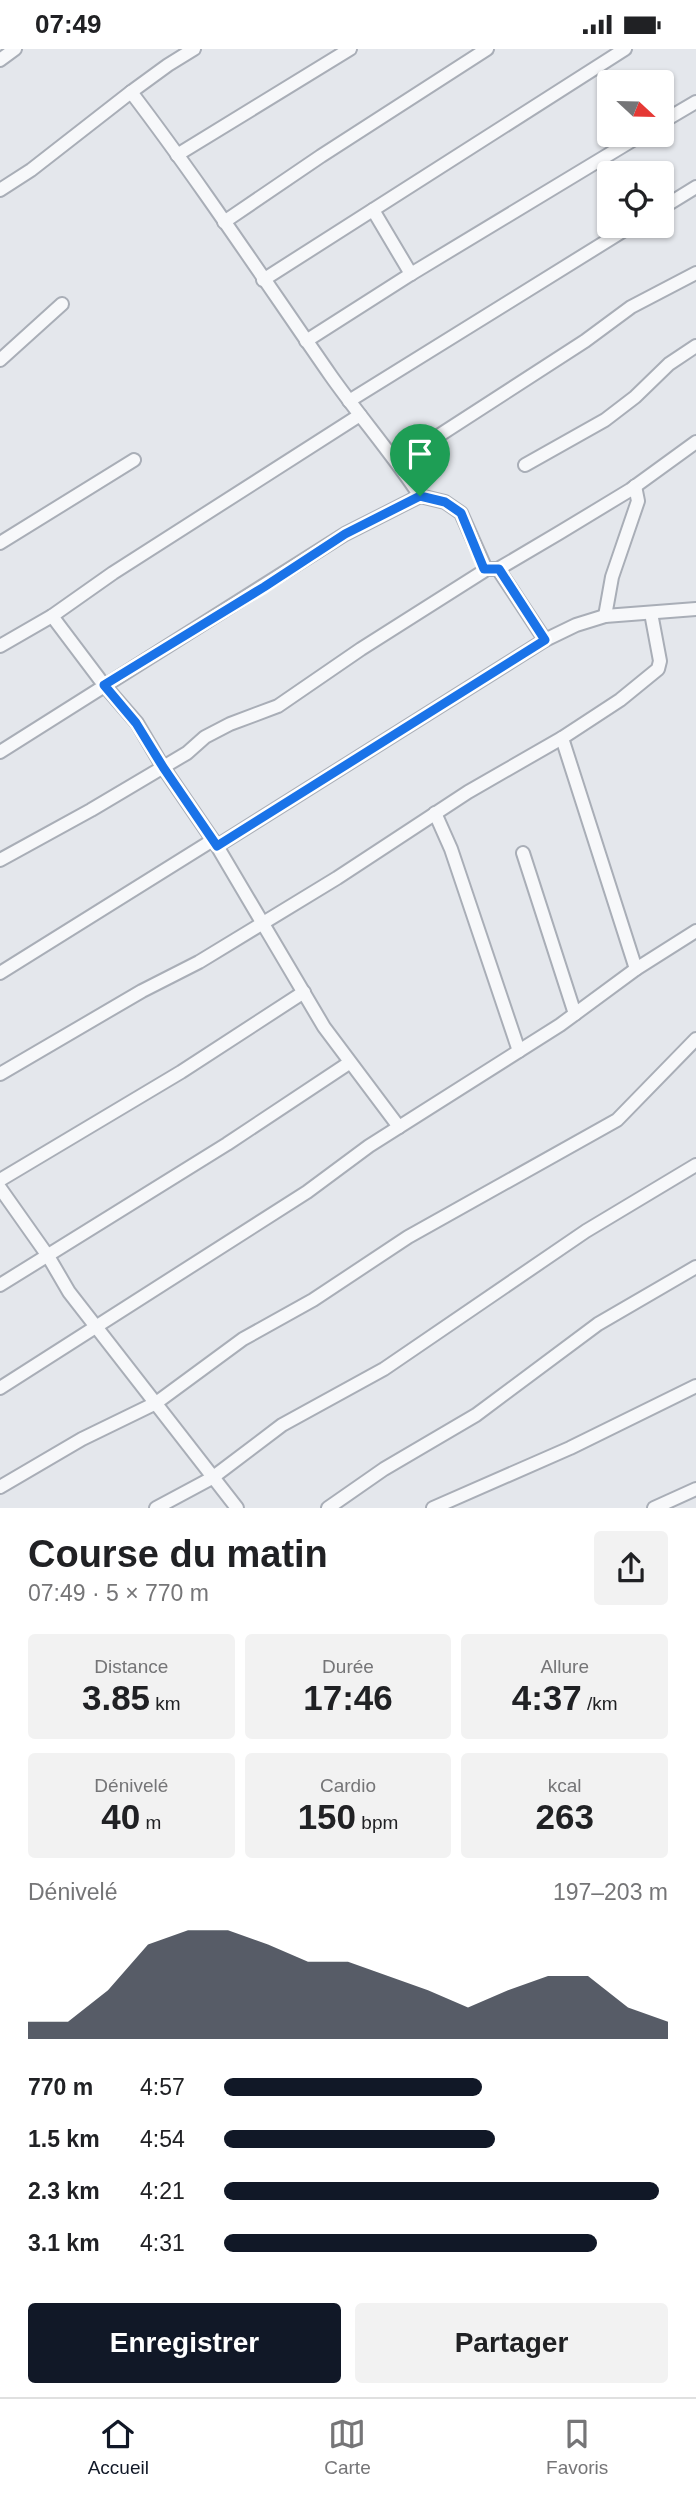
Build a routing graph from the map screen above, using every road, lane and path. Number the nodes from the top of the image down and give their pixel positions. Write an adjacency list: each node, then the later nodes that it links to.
1 (15, 49): 6 (street)
2 (194, 49): 7 (street)
3 (350, 49): 11 (street)
4 (487, 49): 16 (street)
5 (625, 49): 15 (street)
6 (0, 60)
7 (131, 92): 11 (street); 13 (street)
8 (696, 102): 9 (street)
9 (674, 115)
10 (621, 147): 19 (street)
11 (177, 155): 16 (street)
12 (696, 187): 14 (street)
13 (0, 190)
14 (674, 201)
15 (373, 210): 19 (street); 20 (street)
16 (224, 222): 20 (street)
17 (612, 238): 25 (street)
18 (696, 273): 29 (street)
19 (411, 274): 22 (street)
20 (263, 280): 22 (street)
21 (62, 304): 24 (street)
22 (306, 341): 25 (street)
23 (696, 346): 30 (street)
24 (0, 360)
25 (349, 401): 26 (street)
26 (360, 415): 29 (street); 38 (street)
27 (696, 442): 31 (street)
28 (134, 460): 33 (street)
29 (398, 462): 32 (street)
30 (525, 465)
31 (635, 486): 35 (street); 39 (street)
32 (420, 496): 34 (street); 42 (street)
33 (0, 543)
34 (484, 569): 35 (street); 45 (street)
35 (499, 569): 40 (street)
36 (696, 609): 37 (street)
37 (651, 613): 39 (street); 43 (street)
38 (52, 616): 41 (street); 42 (street)
39 (605, 617): 40 (street)
40 (545, 640): 47 (street)
41 (0, 646)
42 (104, 685): 44 (street); 45 (street)
43 (562, 738): 46 (street); 52 (street)
44 (0, 753)
45 (163, 767): 47 (street); 49 (street)
46 (435, 813): 50 (street); 57 (street)
47 (215, 843): 50 (street); 53 (street)
48 (523, 853): 55 (street)
49 (0, 860)
50 (262, 922): 54 (street); 59 (street)
51 (696, 931): 52 (street)
52 (636, 969): 55 (street)
53 (0, 973)
54 (304, 992): 58 (street); 62 (street)
55 (575, 1014): 57 (street)
56 (696, 1039): 70 (street)
57 (519, 1051): 60 (street)
58 (349, 1063): 60 (street); 64 (street)
59 (0, 1074)
60 (399, 1127): 67 (street)
61 (696, 1165): 71 (street)
62 (0, 1180)
63 (0, 1188): 64 (street)
64 (48, 1256): 66 (street); 67 (street)
65 (696, 1267): 76 (street)
66 (0, 1285)
67 (97, 1328): 69 (street); 70 (street)
68 (696, 1386): 77 (street)
69 (0, 1388)
70 (156, 1403): 71 (street); 72 (street)
71 (212, 1478): 74 (street); 75 (street)
72 (0, 1487)
73 (696, 1489): 78 (street)
74 (156, 1508)
75 (237, 1508)
76 (328, 1508)
77 (433, 1508)
78 (654, 1508)

